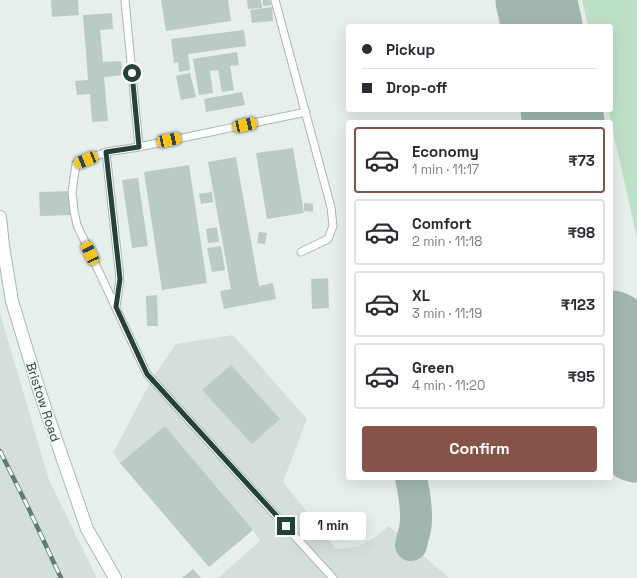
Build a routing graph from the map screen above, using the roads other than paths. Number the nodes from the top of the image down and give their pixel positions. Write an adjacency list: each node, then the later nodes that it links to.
1 (125, 0): 4 (lane)
2 (275, 0): 3 (lane)
3 (306, 112): 4 (lane); 7 (lane)
4 (139, 147): 5 (lane)
5 (106, 152): 8 (lane); 8 (lane)
6 (0, 217): 9 (street, Bristow Road)
7 (301, 252)
8 (116, 307): 10 (lane)
9 (115, 578)
10 (333, 578)

